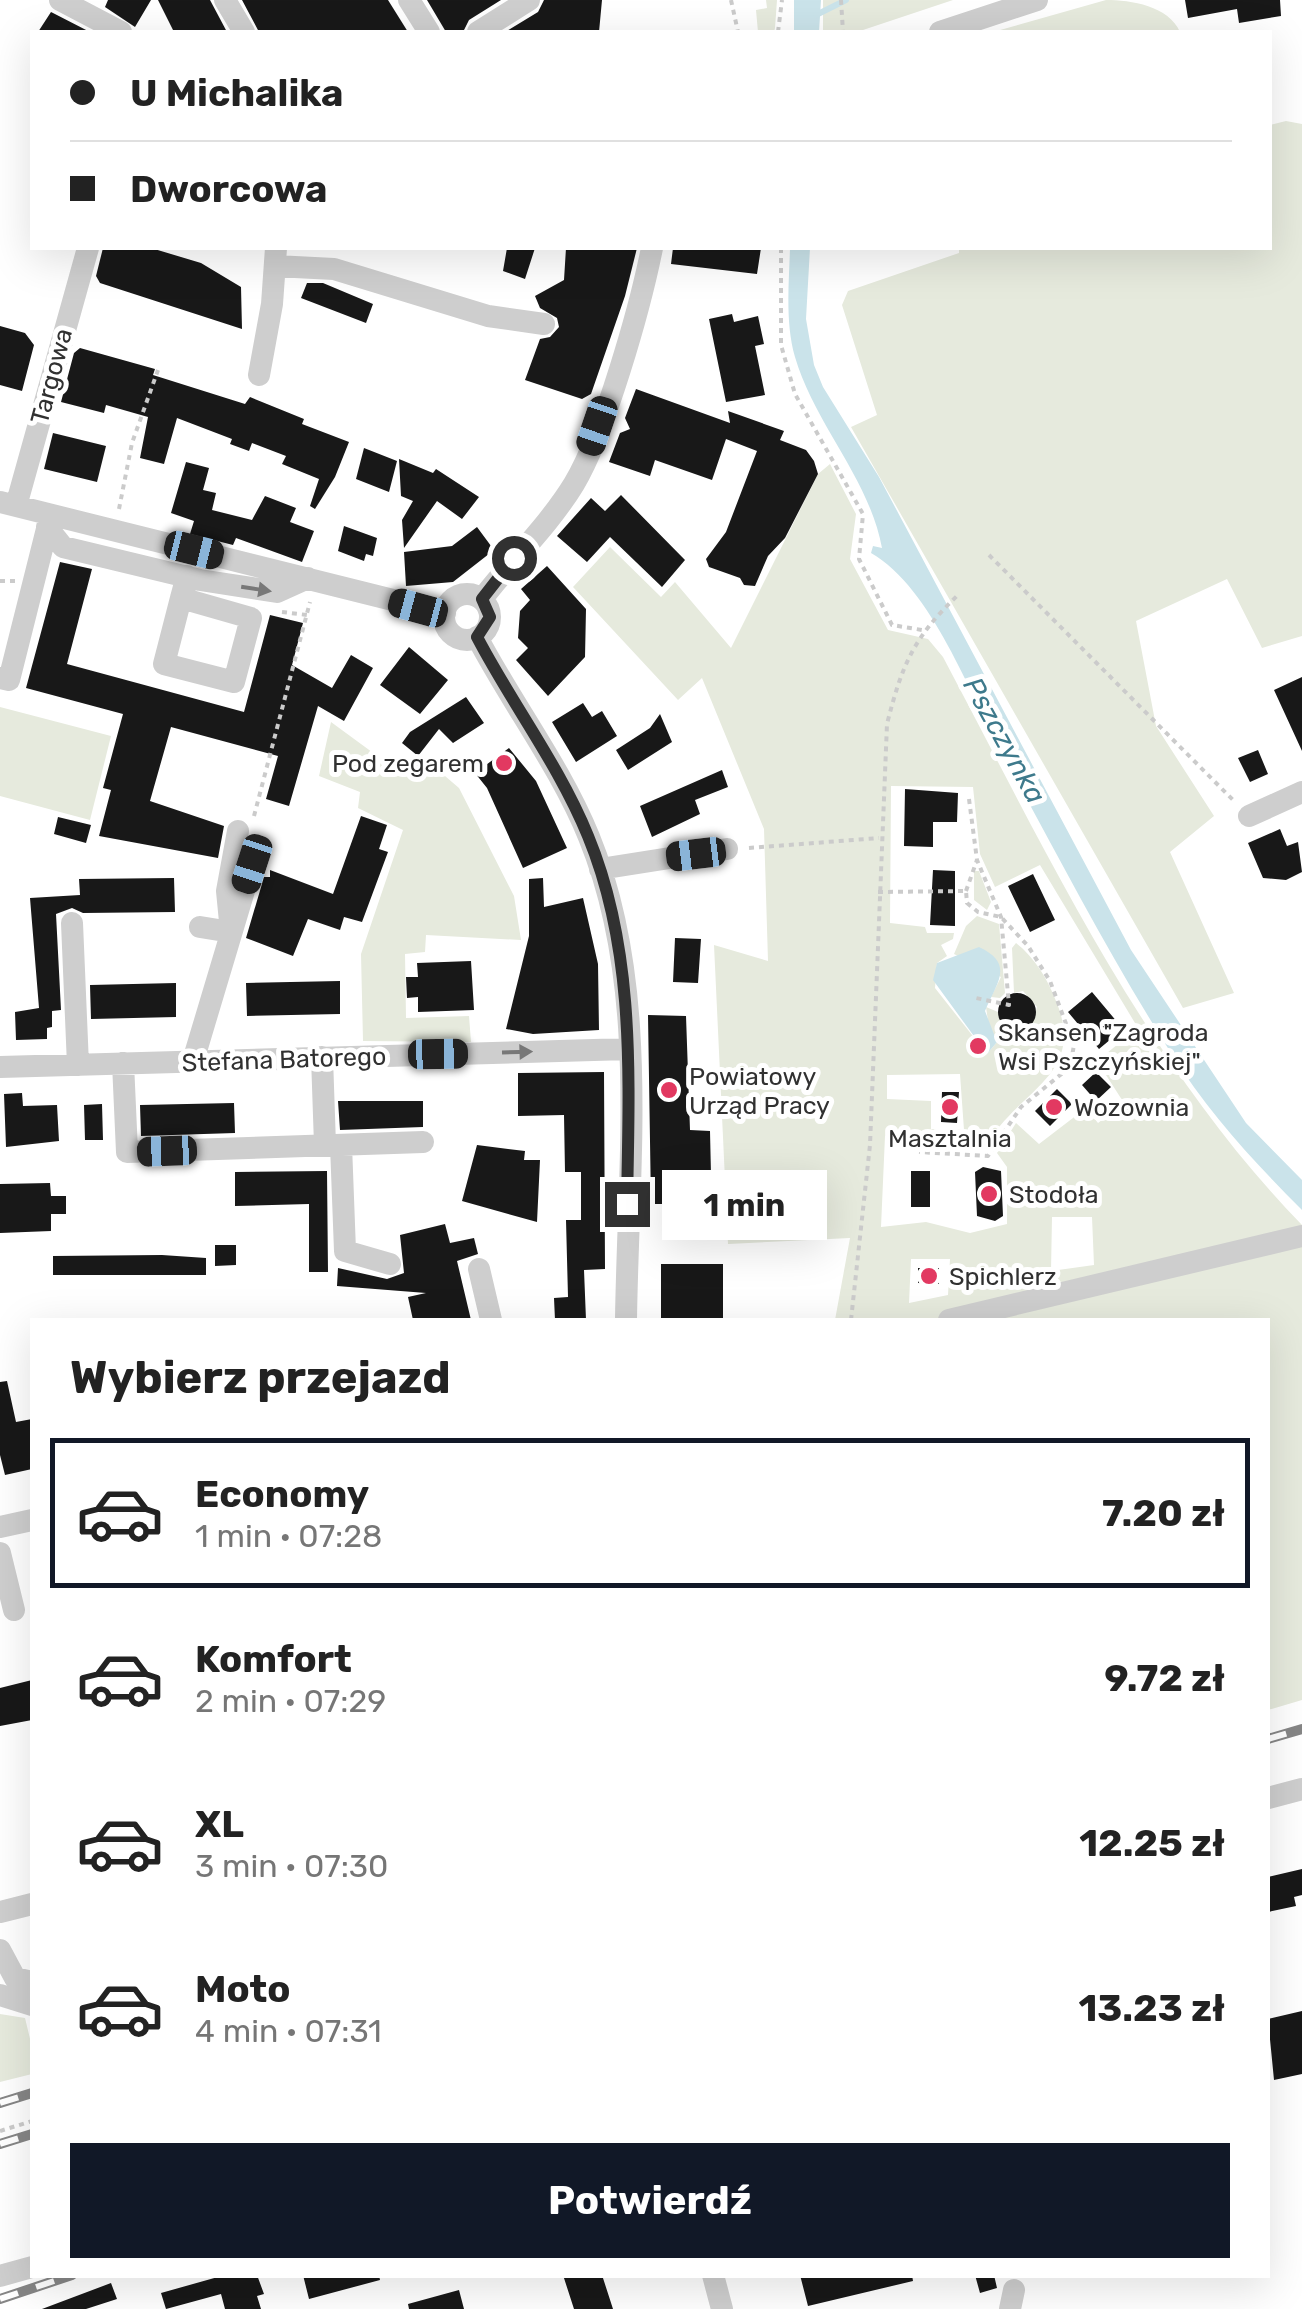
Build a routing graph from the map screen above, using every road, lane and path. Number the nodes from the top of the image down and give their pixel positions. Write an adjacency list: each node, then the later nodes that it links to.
1 (60, 0): 9 (street)
2 (224, 0): 11 (street)
3 (410, 0): 12 (street)
4 (529, 0): 13 (street)
5 (731, 0): 14 (path)
6 (782, 0): 15 (path)
7 (842, 0): 16 (path)
8 (1037, 0): 17 (street)
9 (85, 6): 10 (street)
10 (119, 30)
11 (243, 30)
12 (428, 30)
13 (481, 30)
14 (738, 30)
15 (778, 30)
16 (844, 30)
17 (946, 30)
18 (87, 250): 25 (street, Targowa)
19 (652, 250): 33 (street)
20 (780, 250): 35 (path)
21 (275, 257): 22 (street); 24 (street)
22 (544, 324)
23 (158, 370): 26 (path)
24 (259, 375)
25 (8, 504): 27 (street)
26 (117, 519)
27 (49, 521): 31 (street); 31 (street, one-way to 31); 37 (street)
28 (988, 555): 40 (path)
29 (0, 580): 30 (path)
30 (16, 581)
31 (310, 586): 34 (street); 41 (path)
32 (958, 595): 35 (path)
33 (482, 599): 34 (street); 36 (street)
34 (445, 613): 36 (street)
35 (922, 630): 42 (path)
36 (477, 637): 46 (street)
37 (0, 678)
38 (969, 799): 44 (path)
39 (1300, 799): 40 (street)
40 (1250, 816)
41 (246, 824): 52 (street)
42 (879, 838): 43 (path); 48 (path)
43 (727, 850): 46 (street)
44 (977, 860): 47 (path); 49 (path)
45 (252, 864): 52 (street)
46 (600, 869): 54 (street)
47 (966, 891): 48 (path); 49 (path)
48 (878, 892): 68 (path)
49 (1002, 917): 53 (path); 62 (path)
50 (72, 923): 58 (street)
51 (200, 927): 52 (street)
52 (230, 932): 56 (street)
53 (976, 998)
54 (628, 1049): 55 (street, Stefana Batorego, one-way to 54); 67 (street)
55 (322, 1058): 56 (street, Stefana Batorego); 61 (street)
56 (193, 1061): 57 (street, Stefana Batorego)
57 (123, 1063): 58 (street, Stefana Batorego); 61 (street)
58 (78, 1064): 59 (street, Stefana Batorego)
59 (0, 1067)
60 (423, 1142): 61 (street)
61 (333, 1145): 64 (street)
62 (919, 1152)
63 (1302, 1236): 69 (street)
64 (390, 1264)
65 (480, 1270): 66 (street)
66 (490, 1318)
67 (626, 1318)
68 (851, 1318)
69 (956, 1318)
70 (30, 1520): 71 (street)
71 (0, 1527)
72 (0, 1554): 73 (street)
73 (14, 1610)
74 (1302, 1789): 75 (street)
75 (1270, 1797)
76 (30, 1904): 77 (street)
77 (0, 1912)
78 (0, 1950): 79 (street)
79 (30, 1982)
80 (0, 1995): 81 (street)
81 (30, 2003)
82 (30, 2122): 83 (path)
83 (0, 2131)
84 (30, 2268): 85 (street)
85 (0, 2276)
86 (713, 2278): 87 (street)
87 (722, 2309)

